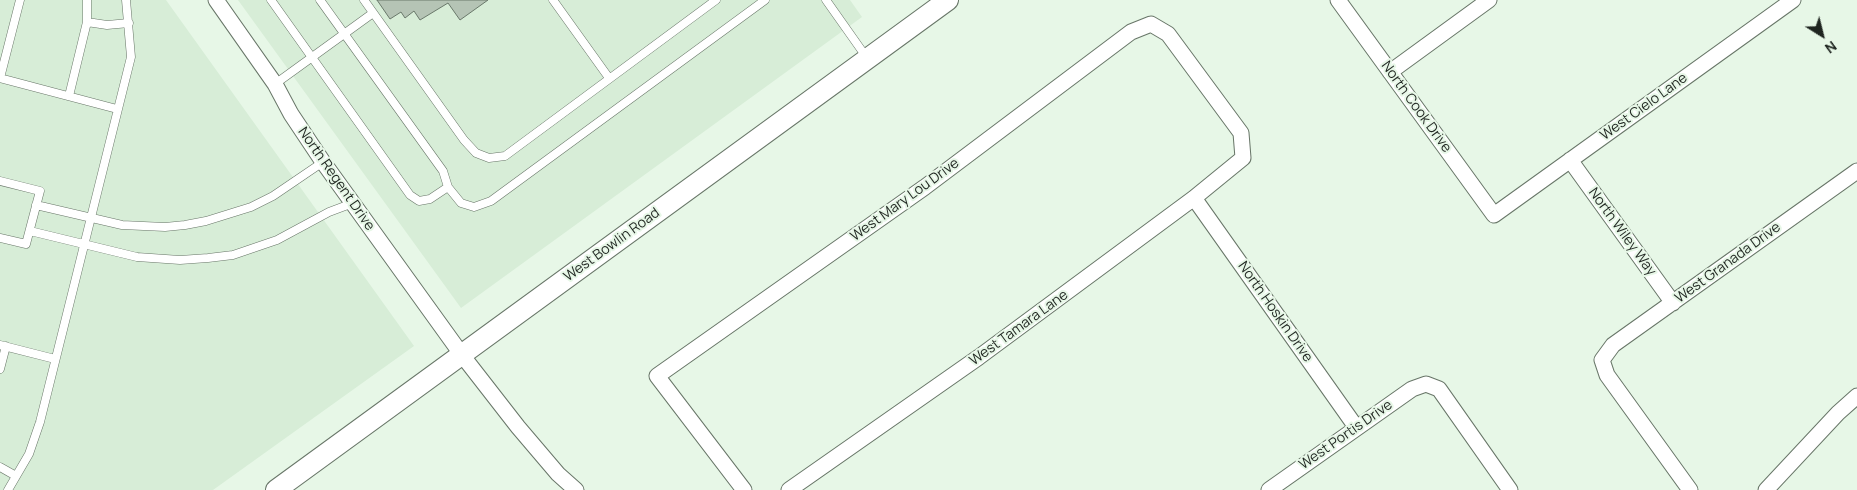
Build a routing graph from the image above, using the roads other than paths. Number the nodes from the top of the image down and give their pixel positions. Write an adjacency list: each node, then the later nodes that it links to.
1 (20, 0): 25 (lane)
2 (87, 0): 17 (lane)
3 (126, 0): 18 (lane)
4 (216, 0): 24 (street, North Regent Drive)
5 (271, 0): 20 (lane)
6 (320, 0): 19 (lane)
7 (364, 0): 16 (lane)
8 (553, 0): 23 (lane)
9 (716, 0): 23 (lane)
10 (765, 0): 32 (lane)
11 (826, 0): 21 (lane)
12 (948, 0): 21 (street, West Bowlin Road)
13 (1338, 0): 22 (street, North Cook Drive)
14 (1489, 0): 22 (street)
15 (1793, 0): 28 (street, West Cielo Lane)
16 (374, 13): 19 (lane); 23 (lane)
17 (87, 22): 18 (lane); 25 (lane)
18 (129, 23): 26 (lane)
19 (344, 34): 20 (lane); 32 (lane)
20 (312, 58): 24 (lane); 32 (lane)
21 (867, 58): 43 (street, West Bowlin Road)
22 (1390, 72): 36 (street, North Cook Drive)
23 (609, 78)
24 (275, 84): 29 (street, North Regent Drive)
25 (69, 96): 26 (lane)
26 (117, 109): 37 (lane)
27 (1244, 158): 33 (street, West Tamara Lane); 53 (street, West Mary Lou Drive)
28 (1570, 160): 36 (street, West Cielo Lane); 41 (street, North Wiley Way)
29 (323, 162): 34 (street, North Regent Drive); 37 (lane)
30 (1857, 171): 41 (street, West Granada Drive)
31 (0, 181): 35 (lane)
32 (448, 187)
33 (1194, 198): 47 (street, North Hoskin Drive); 54 (street, West Tamara Lane)
34 (353, 203): 40 (lane); 43 (street, North Regent Drive)
35 (36, 205): 37 (lane); 38 (lane)
36 (1494, 215)
37 (91, 217): 40 (lane)
38 (30, 231): 39 (lane); 40 (lane)
39 (0, 238)
40 (84, 246): 44 (lane)
41 (1673, 303): 57 (street, West Granada Drive)
42 (3, 345): 44 (lane); 45 (lane)
43 (462, 355): 51 (street, West Bowlin Road); 52 (street, North Regent Drive)
44 (56, 359): 49 (lane)
45 (0, 369)
46 (1857, 396): 58 (street)
47 (1356, 426): 55 (street, West Portis Drive); 56 (street, West Portis Drive)
48 (0, 467): 49 (lane)
49 (16, 476): 50 (lane)
50 (8, 490)
51 (276, 490)
52 (576, 490)
53 (744, 490)
54 (789, 490)
55 (1269, 490)
56 (1510, 490)
57 (1690, 490)
58 (1766, 490)

